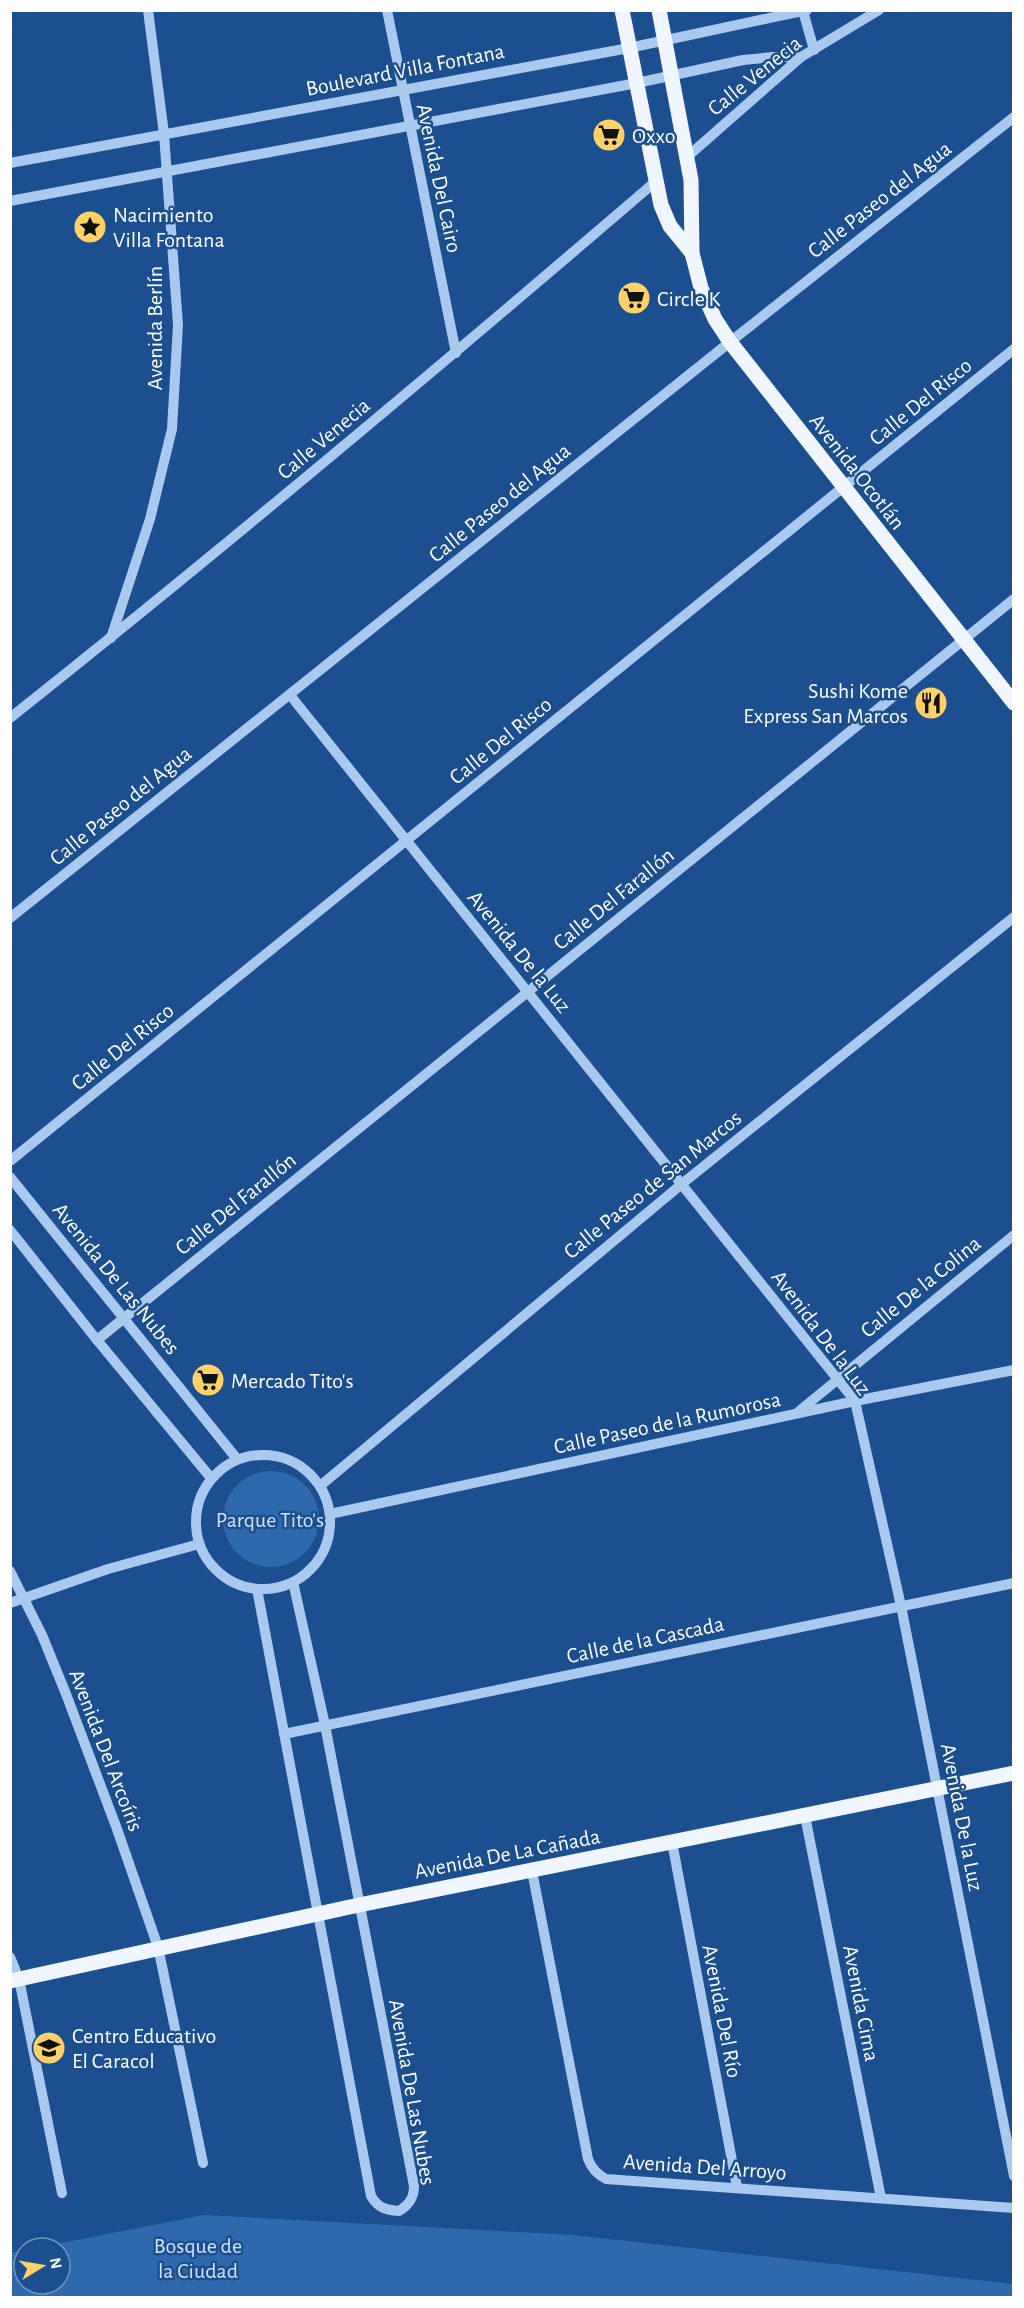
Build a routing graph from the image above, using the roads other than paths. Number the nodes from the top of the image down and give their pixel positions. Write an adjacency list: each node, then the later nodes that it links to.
1 (148, 10): 16 (street, Avenida Berlín)
2 (387, 10): 13 (street, Avenida Del Cairo)
3 (622, 10): 8 (main road, Avenida Ocotlán)
4 (659, 10): 7 (main road, Avenida Ocotlán)
5 (879, 10): 9 (street, Calle Venecia)
6 (805, 11): 7 (street, Boulevard Villa Fontana); 9 (street)
7 (664, 40): 8 (street, Boulevard Villa Fontana); 11 (main road, Avenida Ocotlán)
8 (629, 48): 12 (main road, Avenida Ocotlán); 13 (street, Boulevard Villa Fontana)
9 (814, 50): 10 (street, Calle Venecia)
10 (801, 57): 11 (street); 17 (street, Calle Venecia)
11 (670, 76): 12 (street); 17 (main road, Avenida Ocotlán)
12 (637, 83): 15 (street); 20 (main road, Avenida Ocotlán)
13 (402, 90): 15 (street, Avenida Del Cairo); 16 (street, Boulevard Villa Fontana)
14 (1014, 117): 23 (street, Calle Paseo del Agua)
15 (409, 126): 19 (street); 25 (street, Avenida Del Cairo)
16 (164, 134): 18 (street, Boulevard Villa Fontana); 19 (street, Avenida Berlín)
17 (687, 156): 22 (main road, Avenida Ocotlán)
18 (10, 164)
19 (167, 171): 21 (street); 28 (street, Avenida Berlín)
20 (655, 182): 22 (main road, Avenida Ocotlán); 25 (street, Calle Venecia)
21 (10, 201)
22 (692, 253): 23 (main road, Avenida Ocotlán)
23 (730, 342): 26 (main road, Avenida Ocotlán); 30 (street, Calle Paseo del Agua)
24 (1014, 349): 26 (street, Calle Del Risco)
25 (456, 354): 28 (street, Calle Venecia)
26 (843, 489): 29 (main road, Avenida Ocotlán); 33 (street, Calle Del Risco)
27 (1014, 599): 29 (street, Calle Del Farallón)
28 (111, 638): 32 (street, Calle Venecia)
29 (964, 640): 31 (main road, Avenida Ocotlán); 36 (street, Calle Del Farallón)
30 (290, 695): 33 (street, Avenida De la Luz); 35 (street, Calle Paseo del Agua)
31 (1014, 703)
32 (10, 718)
33 (405, 842): 36 (street, Avenida De la Luz); 37 (street, Calle Del Risco)
34 (1014, 917): 39 (street, Calle Paseo de San Marcos)
35 (10, 918)
36 (529, 991): 39 (street, Avenida De la Luz); 42 (street, Calle Del Farallón)
37 (10, 1161)
38 (10, 1177): 42 (street, Avenida De Las Nubes)
39 (682, 1183): 45 (street, Avenida De la Luz); 50 (street, Calle Paseo de San Marcos)
40 (10, 1230): 43 (street)
41 (1014, 1235): 45 (street, Calle De la Colina)
42 (124, 1318): 43 (street, Calle Del Farallón); 48 (street, Avenida De Las Nubes)
43 (97, 1340): 49 (street)
44 (1014, 1370): 46 (street, Calle Paseo de la Rumorosa)
45 (837, 1378): 46 (street, Avenida De la Luz); 47 (street, Calle De la Colina)
46 (855, 1401): 47 (street, Calle Paseo de la Rumorosa); 59 (street, Avenida De la Luz)
47 (795, 1414): 51 (street, Calle Paseo de la Rumorosa)
48 (237, 1459): 49 (street); 50 (street)
49 (211, 1478): 52 (street)
50 (320, 1486): 51 (street)
51 (330, 1514): 54 (street)
52 (199, 1544): 56 (street); 57 (street)
53 (10, 1571): 57 (street, Avenida Del Arcoíris)
54 (293, 1582): 56 (street); 60 (street, Avenida De Las Nubes)
55 (1014, 1583): 59 (street, Calle de la Cascada)
56 (257, 1589): 61 (street, Avenida De Las Nubes)
57 (24, 1597): 58 (street); 69 (street, Avenida Del Arcoíris)
58 (10, 1602)
59 (901, 1606): 60 (street, Calle de la Cascada); 63 (street, Avenida De la Luz)
60 (325, 1725): 61 (street, Calle de la Cascada); 67 (street, Avenida De Las Nubes)
61 (284, 1734): 68 (street, Avenida De Las Nubes)
62 (1014, 1773): 63 (main road, Avenida De La Cañada)
63 (937, 1788): 64 (main road, Avenida De La Cañada); 73 (street, Avenida De la Luz)
64 (805, 1816): 65 (main road, Avenida De La Cañada); 76 (street, Avenida Cima)
65 (672, 1842): 66 (main road, Avenida De La Cañada); 74 (street, Avenida Del Río)
66 (532, 1871): 67 (main road, Avenida De La Cañada); 74 (street, Avenida Del Arroyo)
67 (359, 1905): 68 (main road, Avenida De La Cañada); 68 (street, Avenida De Las Nubes)
68 (318, 1914): 69 (main road, Avenida De La Cañada)
69 (158, 1947): 71 (main road, Avenida De La Cañada); 72 (street, Avenida Del Arcoíris)
70 (10, 1957): 71 (street)
71 (15, 1980): 75 (street)
72 (203, 2163)
73 (1014, 2176)
74 (737, 2187): 76 (street, Avenida Del Arroyo)
75 (62, 2193)
76 (881, 2198): 77 (street, Avenida Del Arroyo)
77 (1014, 2208)

